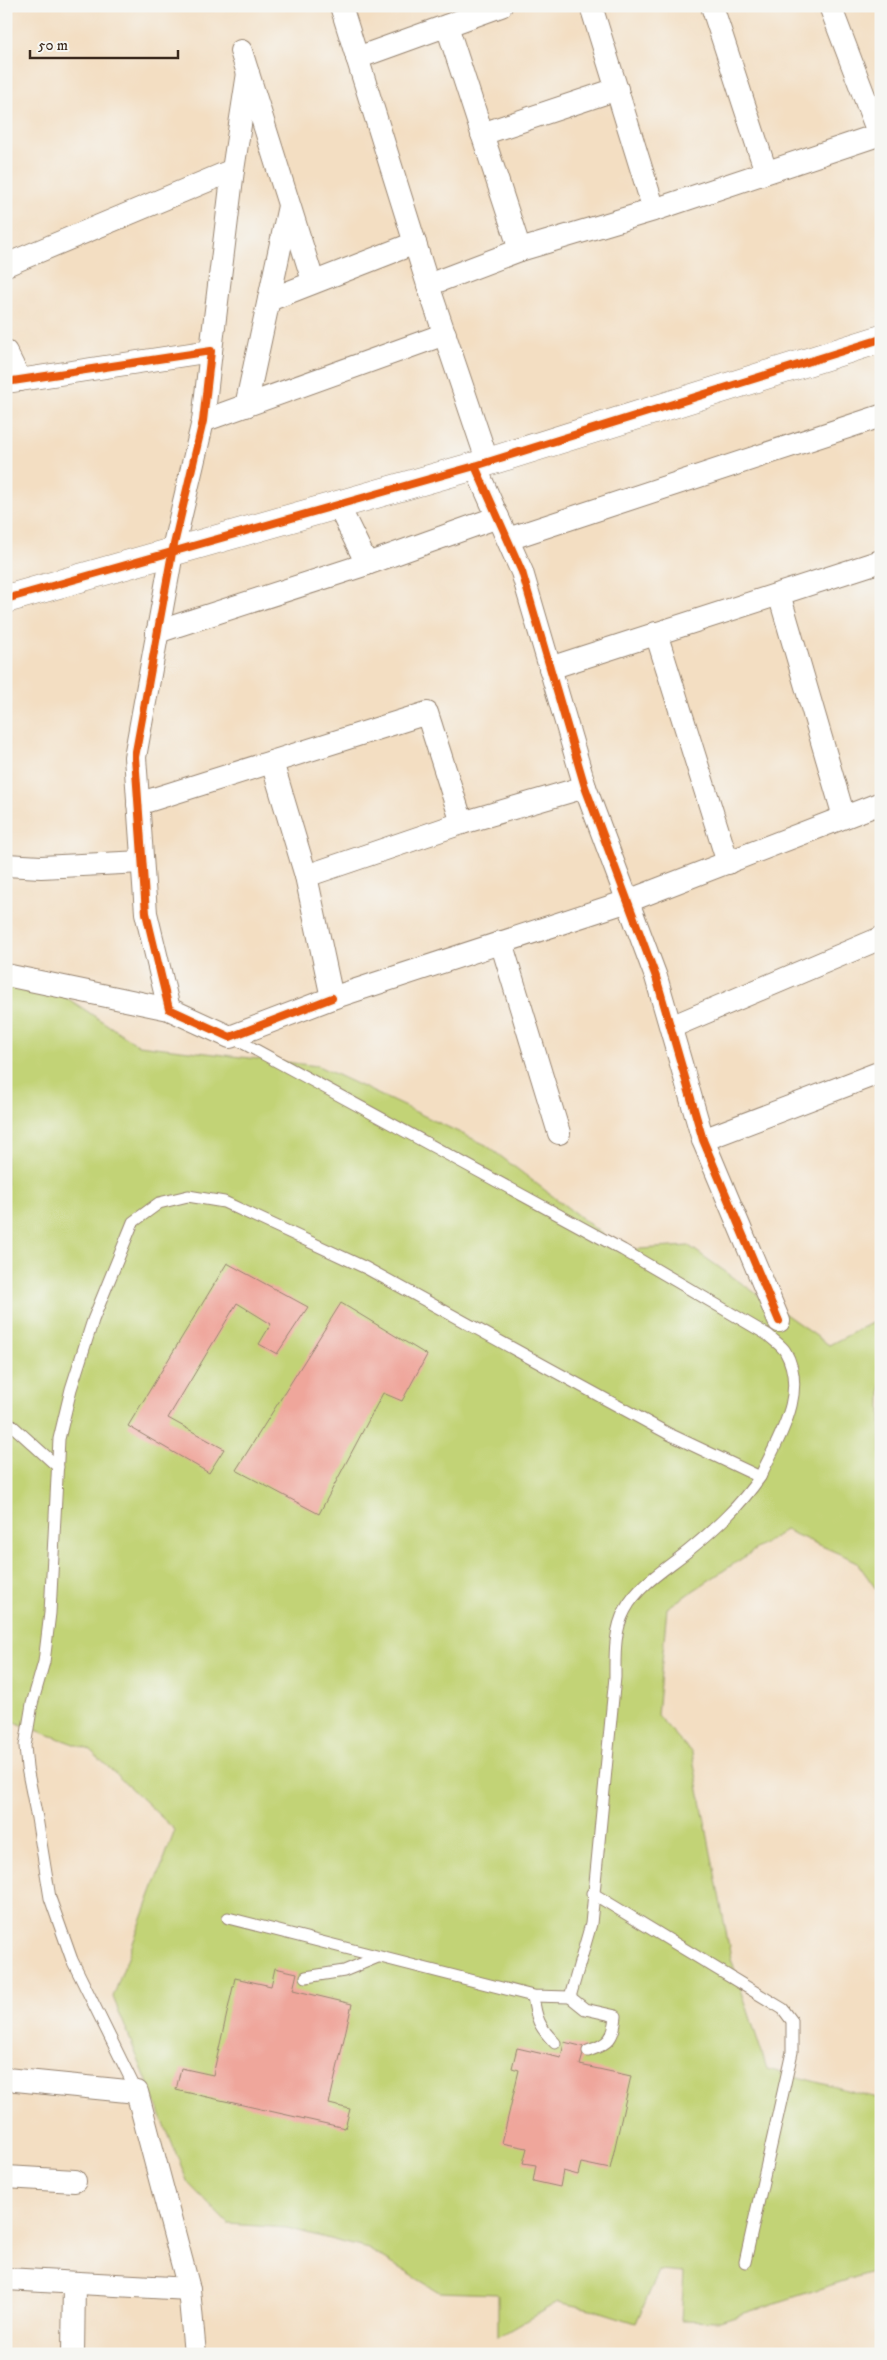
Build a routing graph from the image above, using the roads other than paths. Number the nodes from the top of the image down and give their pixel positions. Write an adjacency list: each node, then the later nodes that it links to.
1 (341, 6): 8 (street)
2 (501, 6): 6 (street)
3 (591, 6): 10 (street)
4 (712, 6): 14 (street)
5 (836, 8): 12 (street)
6 (447, 26): 8 (street); 11 (street)
7 (241, 51): 9 (street)
8 (357, 58): 17 (street)
9 (248, 73): 13 (street); 15 (street)
10 (617, 89): 11 (street); 16 (street)
11 (482, 134): 18 (street)
12 (880, 135): 14 (street)
13 (233, 170): 19 (street); 25 (street)
14 (766, 172): 16 (street)
15 (289, 205): 20 (street); 22 (street)
16 (654, 210): 18 (street)
17 (415, 242): 20 (street); 21 (street)
18 (520, 250): 21 (street)
19 (6, 265)
20 (313, 281): 22 (street)
21 (428, 285): 23 (street)
22 (269, 300): 28 (street)
23 (444, 334): 28 (street); 31 (street)
24 (881, 339): 31 (street)
25 (211, 351): 27 (street); 30 (street)
26 (6, 352): 27 (street)
27 (13, 381)
28 (246, 406): 30 (street)
29 (881, 416): 34 (street)
30 (203, 421): 35 (street)
31 (482, 464): 32 (street); 33 (street)
32 (338, 505): 35 (street); 37 (street)
33 (498, 517): 34 (street); 37 (street)
34 (508, 539): 42 (street)
35 (172, 552): 39 (street); 40 (street)
36 (881, 560): 38 (street)
37 (367, 564): 40 (street)
38 (779, 594): 41 (street); 47 (street)
39 (6, 599)
40 (157, 632): 46 (street)
41 (656, 633): 42 (street); 50 (street)
42 (550, 668): 44 (street)
43 (272, 762): 46 (street); 48 (street); 52 (street)
44 (585, 787): 48 (street); 53 (street)
45 (881, 803): 47 (street)
46 (138, 804): 49 (street)
47 (844, 817): 50 (street)
48 (462, 823): 52 (street)
49 (142, 862): 51 (street); 58 (street)
50 (728, 863): 53 (street)
51 (6, 865)
52 (306, 876): 57 (street)
53 (628, 901): 55 (street); 59 (street)
54 (881, 938): 59 (street)
55 (501, 942): 57 (street); 62 (street)
56 (6, 975): 58 (street)
57 (332, 998): 60 (street)
58 (169, 1009): 60 (street)
59 (670, 1027): 63 (street)
60 (230, 1037): 67 (lane)
61 (881, 1072): 63 (street)
62 (560, 1133)
63 (703, 1140): 64 (street)
64 (779, 1321)
65 (6, 1420): 66 (lane)
66 (58, 1467): 67 (lane); 77 (lane)
67 (760, 1477): 68 (lane)
68 (592, 1893): 73 (lane); 80 (lane)
69 (228, 1918): 70 (lane)
70 (378, 1956): 71 (lane); 72 (lane)
71 (306, 1976)
72 (533, 1996): 73 (lane); 74 (lane)
73 (570, 1996): 75 (lane)
74 (555, 2043)
75 (588, 2051)
76 (6, 2079): 77 (street)
77 (137, 2092): 83 (street)
78 (6, 2177): 79 (street)
79 (75, 2181)
80 (745, 2262)
81 (6, 2279): 82 (street)
82 (74, 2283): 83 (street); 84 (street)
83 (189, 2290): 85 (street)
84 (73, 2354)
85 (195, 2354)

